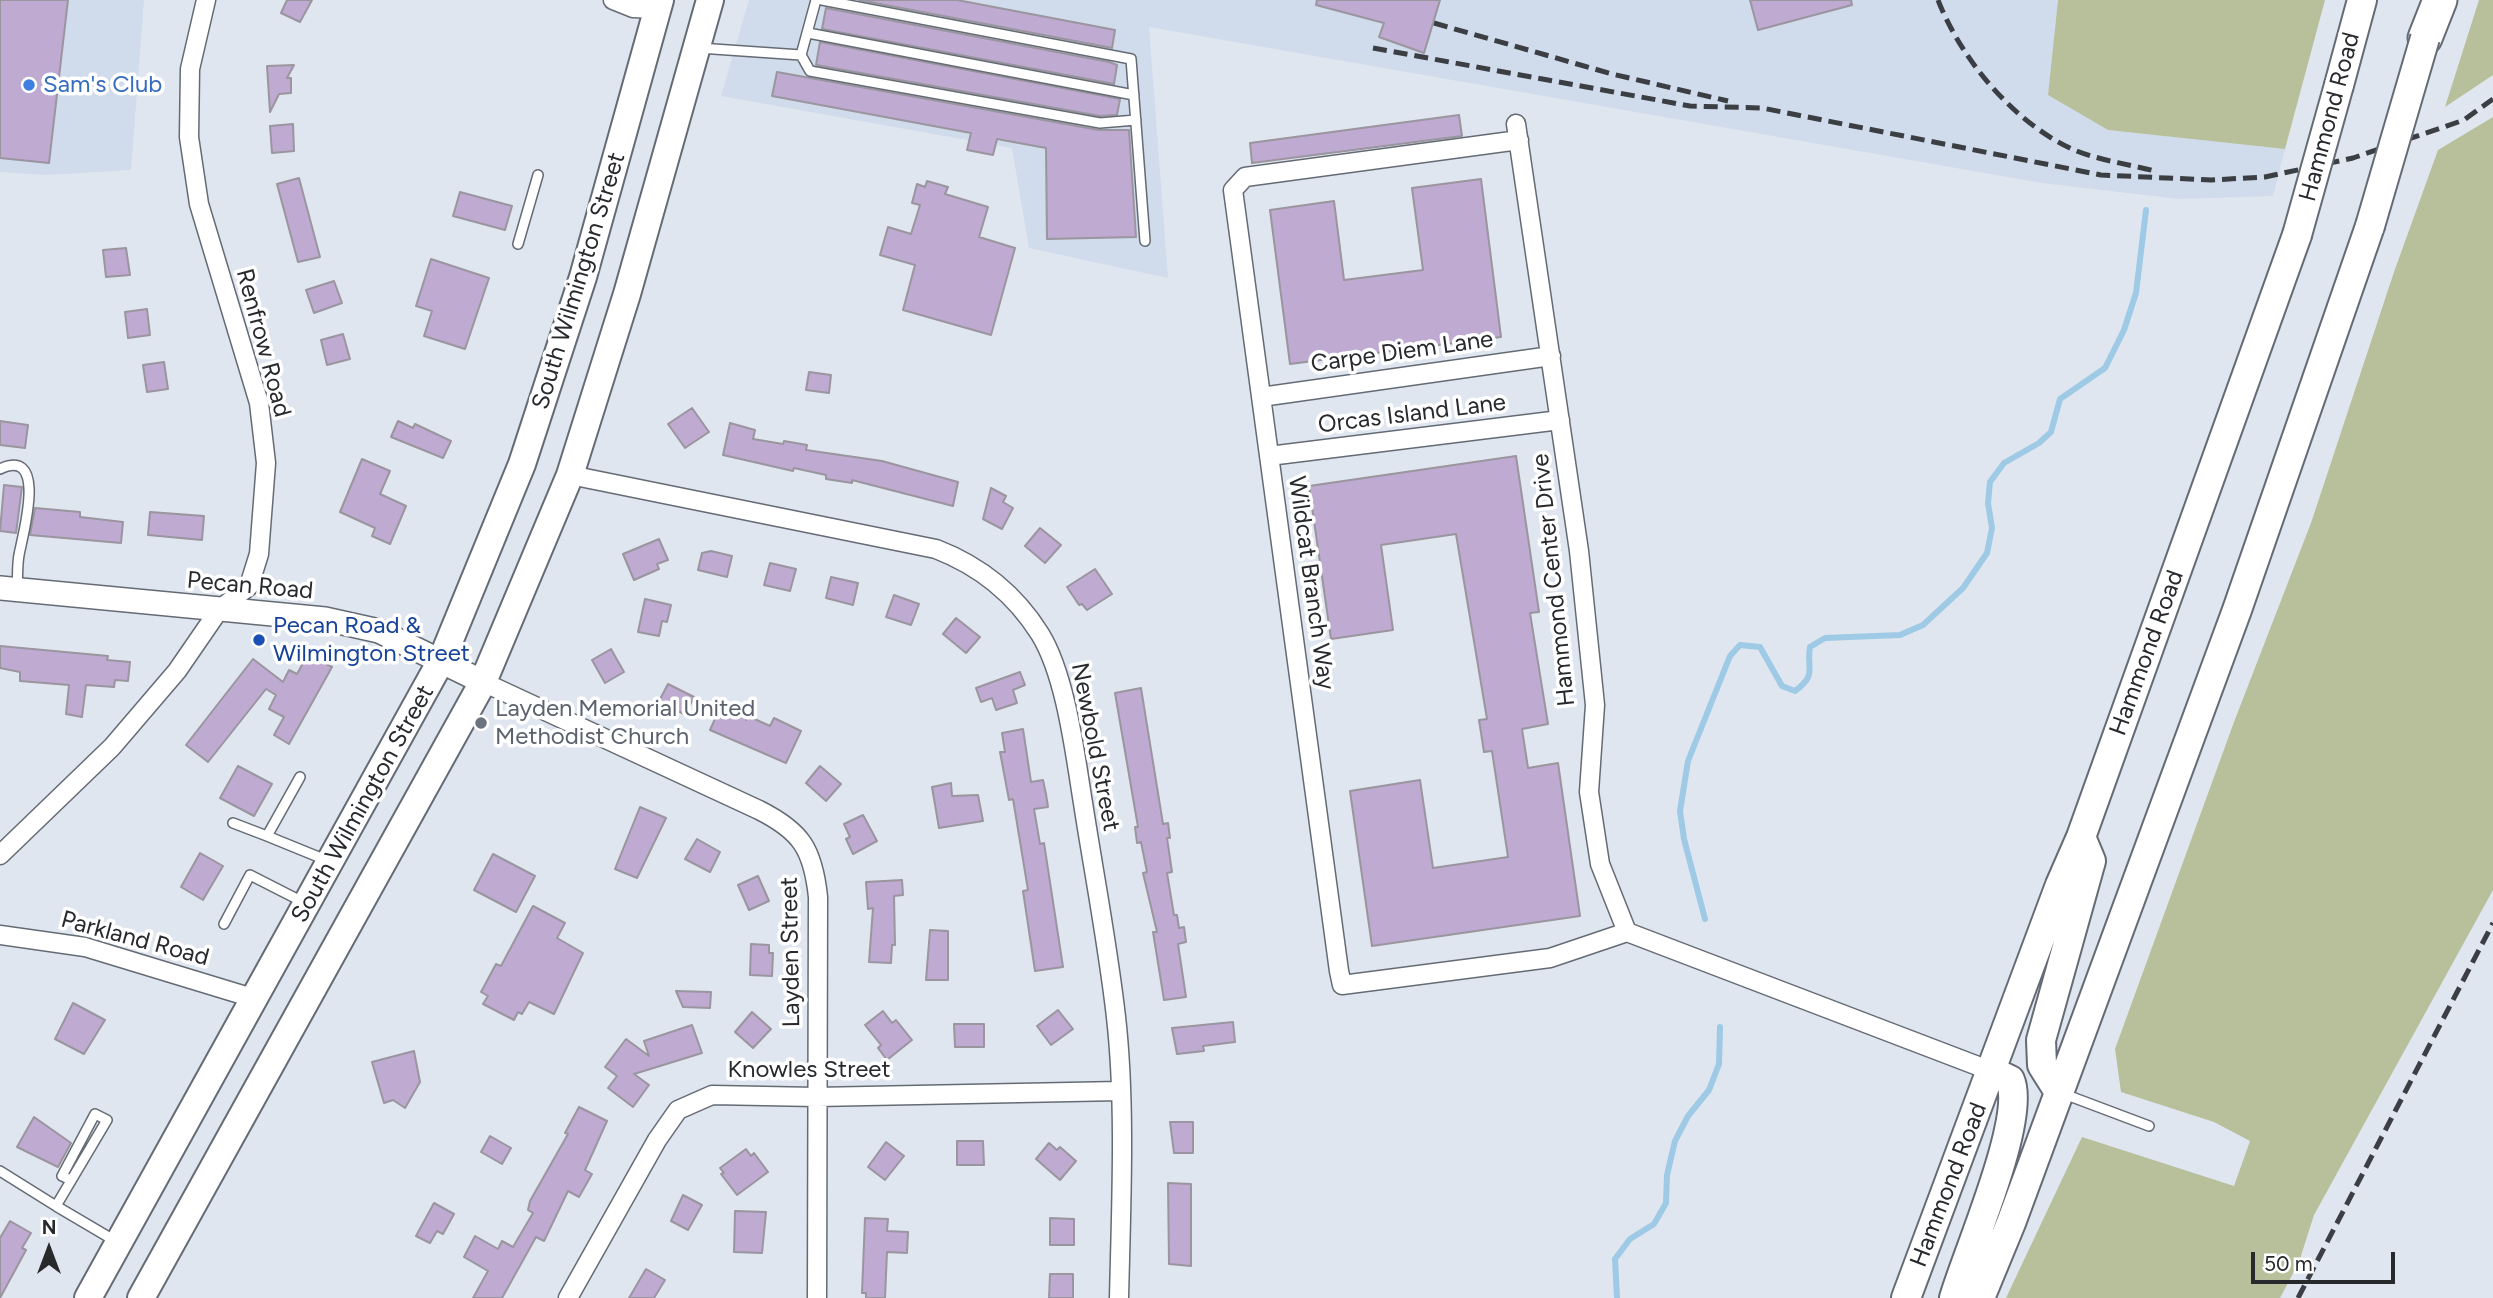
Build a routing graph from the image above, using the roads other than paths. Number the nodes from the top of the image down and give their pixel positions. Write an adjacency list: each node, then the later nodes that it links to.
1 (206, 0): 26 (street, Renfrow Road)
2 (613, 0): 8 (street)
3 (710, 0): 11 (main road, South Wilmington Street)
4 (816, 0): 9 (lane)
5 (822, 0): 13 (lane)
6 (2362, 0): 32 (main road, Hammond Road, bridge)
7 (2437, 0): 10 (highway)
8 (658, 5): 27 (main road, South Wilmington Street)
9 (808, 33): 12 (lane); 13 (lane)
10 (2425, 38): 42 (main road, bridge)
11 (697, 48): 12 (lane); 24 (main road, South Wilmington Street)
12 (801, 55): 14 (lane)
13 (1134, 95): 14 (lane)
14 (1136, 120): 17 (lane)
15 (1517, 132): 19 (street, Hammond Center Drive); 20 (street, Wildcat Branch Way)
16 (538, 175): 18 (lane)
17 (1145, 241)
18 (518, 244)
19 (1551, 356): 20 (street, Carpe Diem Lane); 21 (street, Hammond Center Drive)
20 (1261, 397): 22 (street, Wildcat Branch Way)
21 (1560, 420): 22 (street, Orcas Island Lane); 37 (street, Hammond Center Drive)
22 (1269, 456): 37 (street, Wildcat Branch Way)
23 (0, 469): 25 (lane)
24 (570, 475): 28 (main road, South Wilmington Street); 41 (street, Newbold Street)
25 (8, 589): 26 (street, Pecan Road)
26 (219, 610): 27 (street, Pecan Road); 33 (street, Renfrow Road)
27 (442, 659): 28 (street, Pecan Road); 34 (main road, South Wilmington Street)
28 (483, 681): 43 (street, Layden Street); 51 (main road, South Wilmington Street)
29 (300, 777): 31 (lane)
30 (233, 823): 31 (lane)
31 (267, 836): 34 (lane)
32 (2081, 837): 40 (main road, Hammond Road); 42 (main road)
33 (0, 855)
34 (331, 862): 35 (main road, South Wilmington Street)
35 (308, 905): 36 (lane); 39 (main road, South Wilmington Street)
36 (224, 924)
37 (1627, 932): 40 (street)
38 (0, 935): 39 (street, Parkland Road)
39 (256, 999): 48 (main road, South Wilmington Street)
40 (1992, 1071): 55 (main road, Hammond Road); 56 (main road)
41 (1120, 1091): 43 (street, Knowles Street); 54 (street, Newbold Street)
42 (2059, 1092): 44 (lane); 57 (main road)
43 (816, 1097): 52 (street, Knowles Street); 53 (street, Layden Street)
44 (2149, 1126)
45 (0, 1171): 47 (lane)
46 (71, 1181): 46 (lane); 47 (lane)
47 (57, 1206): 48 (lane)
48 (118, 1244): 49 (main road, South Wilmington Street); 50 (main road)
49 (88, 1298)
50 (108, 1298)
51 (141, 1298)
52 (568, 1298)
53 (817, 1298)
54 (1119, 1298)
55 (1906, 1298)
56 (1954, 1298)
57 (1980, 1298)

